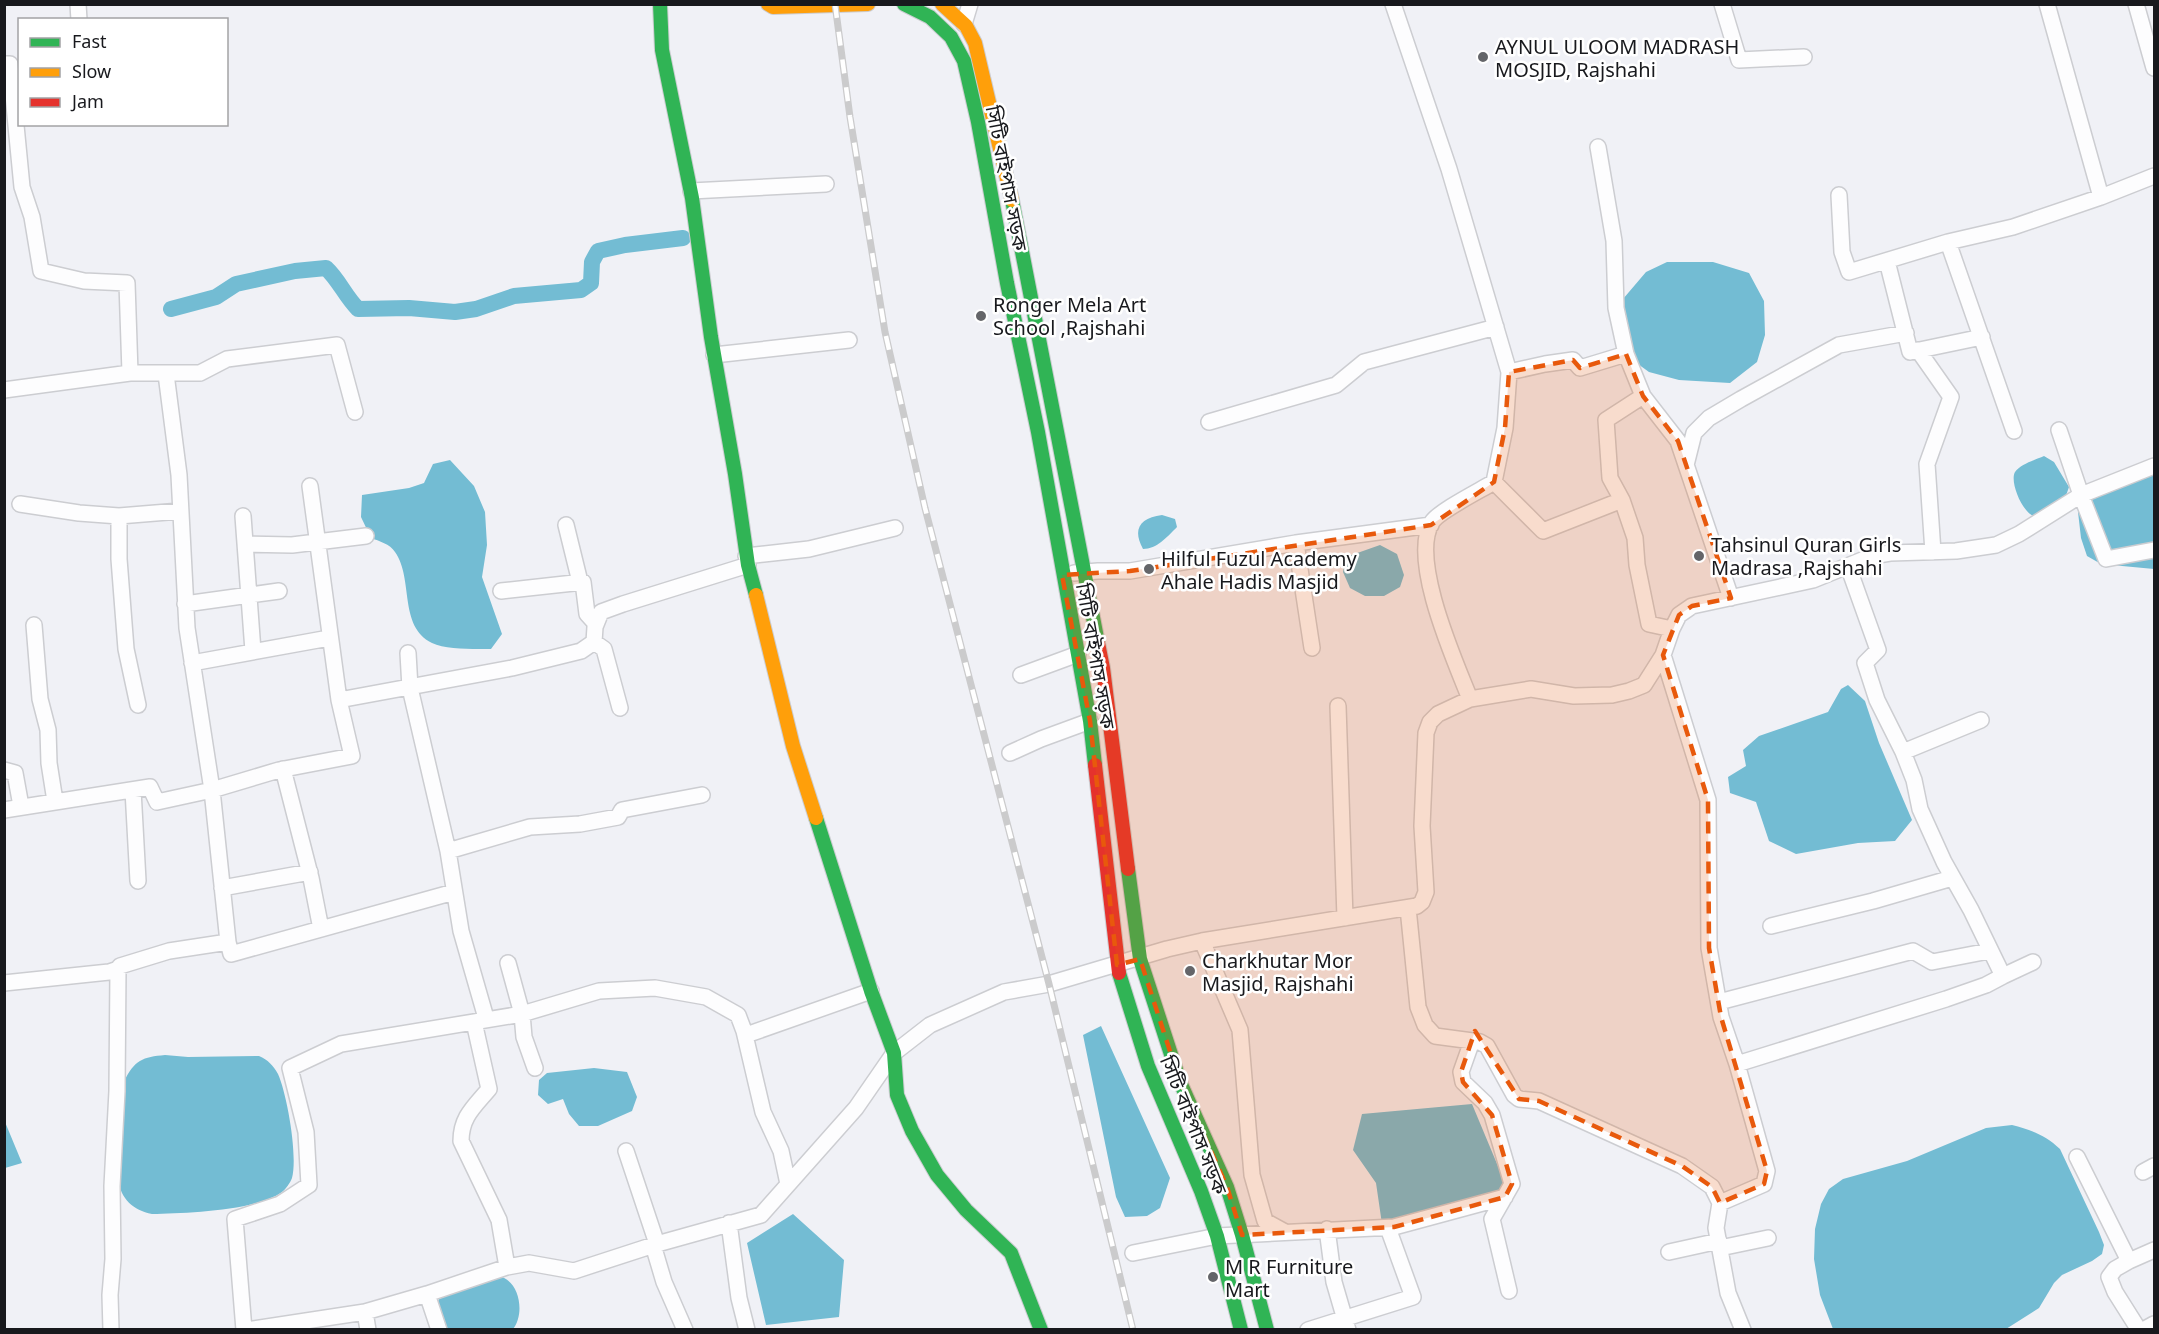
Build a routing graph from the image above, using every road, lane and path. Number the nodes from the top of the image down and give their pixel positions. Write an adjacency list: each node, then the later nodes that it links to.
1 (660, 4): 17 (main road)
2 (768, 4): 3 (main road)
3 (868, 4)
4 (904, 4): 60 (main road, সিটি বাইপাস সড়ক)
5 (942, 4): 10 (main road)
6 (1393, 4): 22 (street)
7 (1722, 4): 11 (street)
8 (2047, 4): 19 (street)
9 (2136, 4): 13 (street)
10 (965, 12): 59 (main road)
11 (1804, 57)
12 (4, 64): 30 (street)
13 (2154, 68)
14 (1599, 147): 27 (street)
15 (2154, 176): 19 (street)
16 (826, 184): 17 (street)
17 (691, 191): 28 (main road)
18 (1839, 195): 21 (street)
19 (2101, 197): 20 (street)
20 (1948, 242): 21 (street); 24 (street)
21 (1887, 261): 23 (street)
22 (1496, 327): 29 (street); 35 (street)
23 (1906, 333): 26 (street); 38 (street)
24 (1982, 337): 26 (street); 37 (street)
25 (849, 340): 28 (street)
26 (1918, 350): 56 (street)
27 (1626, 354): 29 (street); 33 (street)
28 (714, 355): 57 (main road)
29 (1509, 372): 40 (street)
30 (130, 374): 31 (street); 32 (street)
31 (166, 374): 34 (street); 45 (street)
32 (4, 390)
33 (1643, 396): 38 (street); 43 (street)
34 (355, 412)
35 (1209, 422)
36 (2059, 430): 42 (street)
37 (2014, 431)
38 (1686, 465): 65 (street)
39 (2154, 466): 42 (street)
40 (1494, 482): 43 (street); 49 (street)
41 (310, 486): 52 (street)
42 (2080, 495): 55 (street); 56 (street)
43 (1622, 500): 69 (street)
44 (20, 504): 46 (street)
45 (180, 512): 46 (street); 66 (street)
46 (119, 516): 82 (street)
47 (243, 516): 54 (street)
48 (566, 525): 61 (street)
49 (1431, 525): 53 (street); 80 (street)
50 (894, 528): 57 (street)
51 (366, 536): 52 (street)
52 (317, 543): 54 (street); 70 (street)
53 (1296, 543): 59 (street); 72 (street)
54 (245, 544): 64 (street)
55 (2154, 550)
56 (1933, 552): 58 (street)
57 (747, 560): 67 (street); 117 (main road)
58 (1848, 566): 65 (street); 87 (street)
59 (1083, 572): 60 (street); 110 (main road)
60 (1062, 575): 75 (main road, সিটি বাইপাস সড়ক)
61 (580, 582): 63 (street); 67 (street)
62 (279, 591): 64 (street)
63 (501, 591)
64 (250, 596): 66 (street); 73 (street)
65 (1731, 598): 69 (street)
66 (185, 604): 77 (street)
67 (596, 624): 71 (street)
68 (34, 625): 94 (street)
69 (1672, 629): 76 (street)
70 (329, 638): 73 (street); 81 (street)
71 (594, 642): 79 (street); 84 (street)
72 (1312, 648)
73 (253, 651): 77 (street)
74 (408, 653): 79 (street)
75 (1078, 654): 78 (street); 86 (main road, সিটি বাইপাস সড়ক)
76 (1663, 655): 80 (street); 118 (street)
77 (192, 663): 92 (street)
78 (1021, 675)
79 (410, 688): 81 (street); 97 (street)
80 (1470, 699): 103 (street)
81 (339, 700): 89 (street)
82 (138, 705)
83 (1338, 706): 104 (street)
84 (620, 708)
85 (1981, 720): 87 (street)
86 (1090, 721): 88 (street); 113 (main road, সিটি বাইপাস সড়ক)
87 (1903, 752): 99 (street)
88 (1010, 753)
89 (283, 769): 92 (street); 98 (street)
90 (4, 770): 95 (street)
91 (133, 790): 92 (street); 94 (street); 100 (street)
92 (212, 790): 101 (street)
93 (702, 795): 97 (street)
94 (55, 801): 95 (street)
95 (21, 806): 96 (street)
96 (4, 810)
97 (448, 851): 102 (street)
98 (310, 872): 101 (street); 106 (street)
99 (1952, 878): 105 (street); 109 (street)
100 (138, 881)
101 (222, 888): 108 (street)
102 (454, 892): 106 (street); 120 (street)
103 (1408, 908): 104 (street); 122 (street)
104 (1345, 918): 107 (street)
105 (1771, 926)
106 (321, 929): 108 (street)
107 (1202, 941): 110 (street); 134 (street)
108 (228, 942): 114 (street)
109 (1989, 951): 115 (street); 118 (street)
110 (1140, 959): 113 (street); 135 (main road)
111 (2032, 962): 115 (street)
112 (507, 963): 119 (street)
113 (1117, 965): 123 (street); 136 (main road, সিটি বাইপাস সড়ক)
114 (118, 969): 116 (street); 150 (street)
115 (2003, 976): 124 (street)
116 (4, 983)
117 (871, 991): 121 (street); 123 (main road)
118 (1719, 1002): 124 (street)
119 (522, 1014): 120 (street); 121 (street); 125 (street)
120 (480, 1020): 144 (street); 151 (street)
121 (744, 1031): 128 (street)
122 (1472, 1041): 129 (street); 130 (street)
123 (894, 1053): 128 (street); 156 (main road)
124 (1737, 1064): 130 (street)
125 (535, 1068)
126 (626, 1151): 138 (street)
127 (2077, 1157): 143 (street)
128 (788, 1184): 131 (street)
129 (1505, 1197): 132 (street); 145 (street)
130 (1720, 1203): 139 (street)
131 (729, 1223): 138 (street); 155 (street)
132 (1388, 1228): 133 (street); 148 (street)
133 (1327, 1229): 134 (street); 148 (street)
134 (1285, 1232): 135 (street)
135 (1242, 1235): 136 (street); 158 (main road)
136 (1217, 1236): 142 (street); 157 (main road, সিটি বাইপাস সড়ক)
137 (1767, 1238): 139 (street)
138 (655, 1244): 144 (street); 154 (street)
139 (1719, 1244): 141 (street); 160 (street)
140 (2154, 1250): 143 (street)
141 (1669, 1252)
142 (1133, 1253)
143 (2129, 1261): 161 (street)
144 (507, 1267): 146 (street)
145 (1509, 1291)
146 (427, 1294): 147 (street); 153 (street)
147 (365, 1312): 151 (street); 152 (street)
148 (1346, 1324): 159 (street)
149 (2154, 1324): 161 (street)
150 (111, 1329)
151 (245, 1329)
152 (368, 1329)
153 (439, 1329)
154 (685, 1329)
155 (747, 1329)
156 (1041, 1329)
157 (1241, 1329)
158 (1268, 1329)
159 (1308, 1329)
160 (1743, 1329)
161 (2141, 1329)

